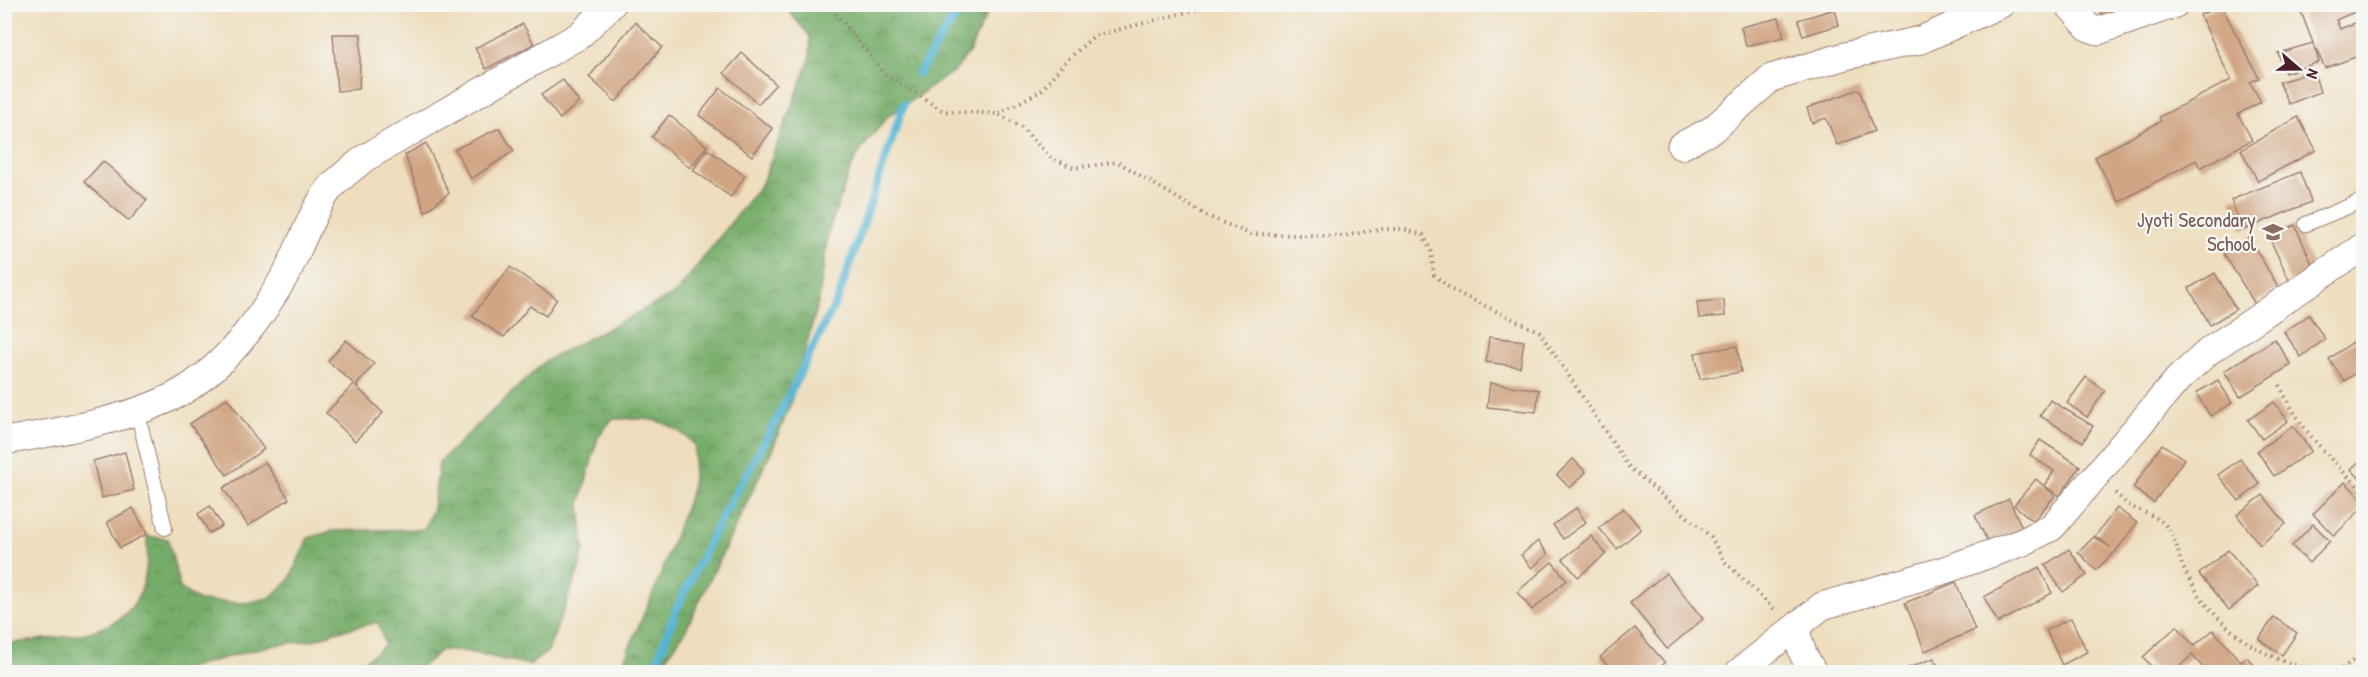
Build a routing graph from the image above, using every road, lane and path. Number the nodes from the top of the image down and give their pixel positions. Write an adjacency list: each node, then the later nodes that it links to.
1 (612, 4): 13 (street)
2 (828, 4): 7 (path)
3 (1218, 4): 7 (path)
4 (2001, 4): 8 (street)
5 (2068, 4): 6 (street)
6 (2175, 4)
7 (998, 114): 18 (path)
8 (1681, 146)
9 (2364, 200): 10 (lane)
10 (2306, 224)
11 (2364, 246): 15 (street)
12 (2280, 385): 16 (path)
13 (137, 410): 14 (street); 17 (lane)
14 (4, 441)
15 (2095, 474): 18 (street); 22 (path)
16 (2364, 492)
17 (165, 528)
18 (1795, 628): 20 (street); 21 (street)
19 (2364, 653): 22 (path)
20 (1739, 672)
21 (1813, 672)
22 (2336, 672)

